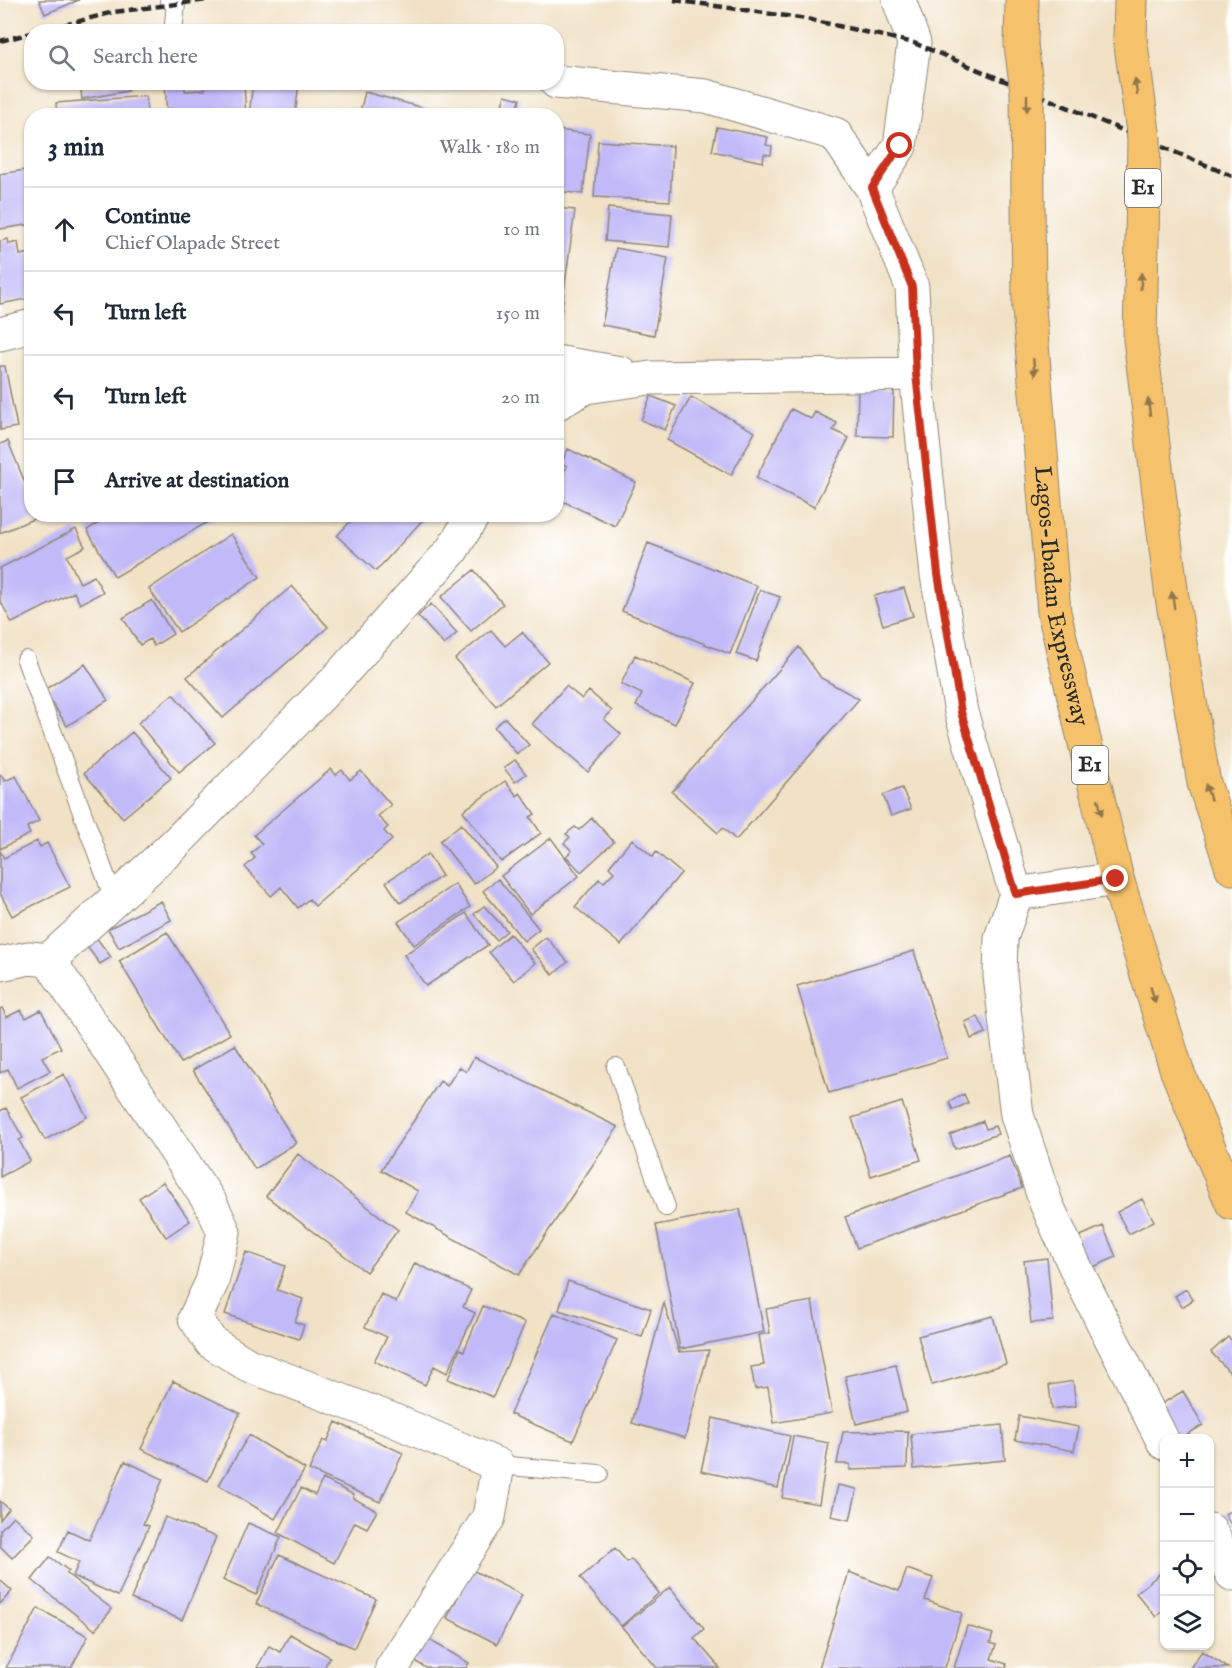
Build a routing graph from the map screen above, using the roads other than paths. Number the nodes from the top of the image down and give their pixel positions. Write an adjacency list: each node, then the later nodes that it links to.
1 (170, 0): 5 (lane)
2 (899, 0): 7 (street)
3 (1022, 0): 17 (highway, Lagos-Ibadan Expressway / E1, one-way to 17, bridge)
4 (1131, 0): 16 (highway, E1, one-way to 4, bridge)
5 (174, 24)
6 (564, 83): 7 (street)
7 (872, 188): 11 (street)
8 (24, 328): 9 (street)
9 (0, 334)
10 (564, 363): 12 (street)
11 (916, 374): 12 (street); 18 (street)
12 (650, 378): 13 (street)
13 (564, 399)
14 (469, 522): 19 (street)
15 (26, 660): 19 (lane)
16 (1232, 868)
17 (1116, 879): 18 (street); 23 (highway, Lagos-Ibadan Expressway / E1, one-way to 23)
18 (1016, 894): 25 (street)
19 (114, 899): 20 (street)
20 (49, 960): 21 (street); 26 (street)
21 (0, 964)
22 (616, 1067): 24 (lane)
23 (1232, 1203)
24 (666, 1207)
25 (1160, 1435)
26 (498, 1465): 27 (lane); 30 (street)
27 (599, 1474)
28 (1214, 1540): 29 (street)
29 (1232, 1574)
30 (392, 1668)

